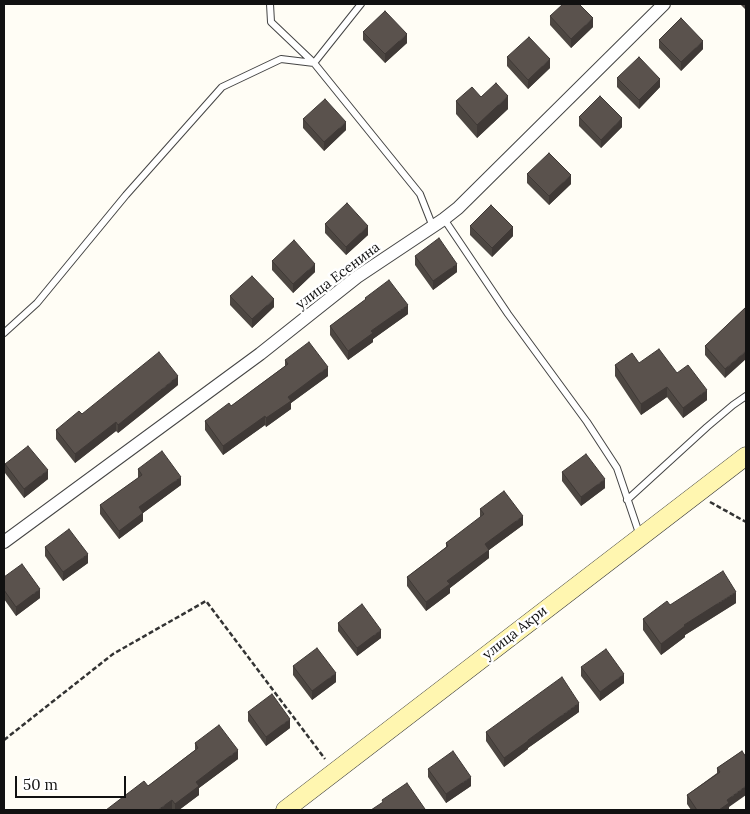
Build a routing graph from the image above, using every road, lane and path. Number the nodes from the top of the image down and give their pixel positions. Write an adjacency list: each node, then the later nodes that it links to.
1 (270, 4): 4 (lane)
2 (361, 4): 4 (lane)
3 (664, 4): 5 (street, улица Есенина)
4 (314, 63): 6 (lane); 7 (lane)
5 (444, 219): 6 (street, улица Есенина); 11 (lane)
6 (433, 227): 14 (street, улица Есенина)
7 (4, 333)
8 (746, 396): 11 (lane)
9 (746, 456): 10 (main road, улица Акри)
10 (695, 495): 12 (path); 13 (main road, улица Акри)
11 (628, 500): 13 (lane)
12 (746, 522)
13 (640, 537): 16 (main road, улица Акри)
14 (4, 542)
15 (4, 740): 16 (path)
16 (335, 772): 17 (main road, улица Акри)
17 (285, 810)

